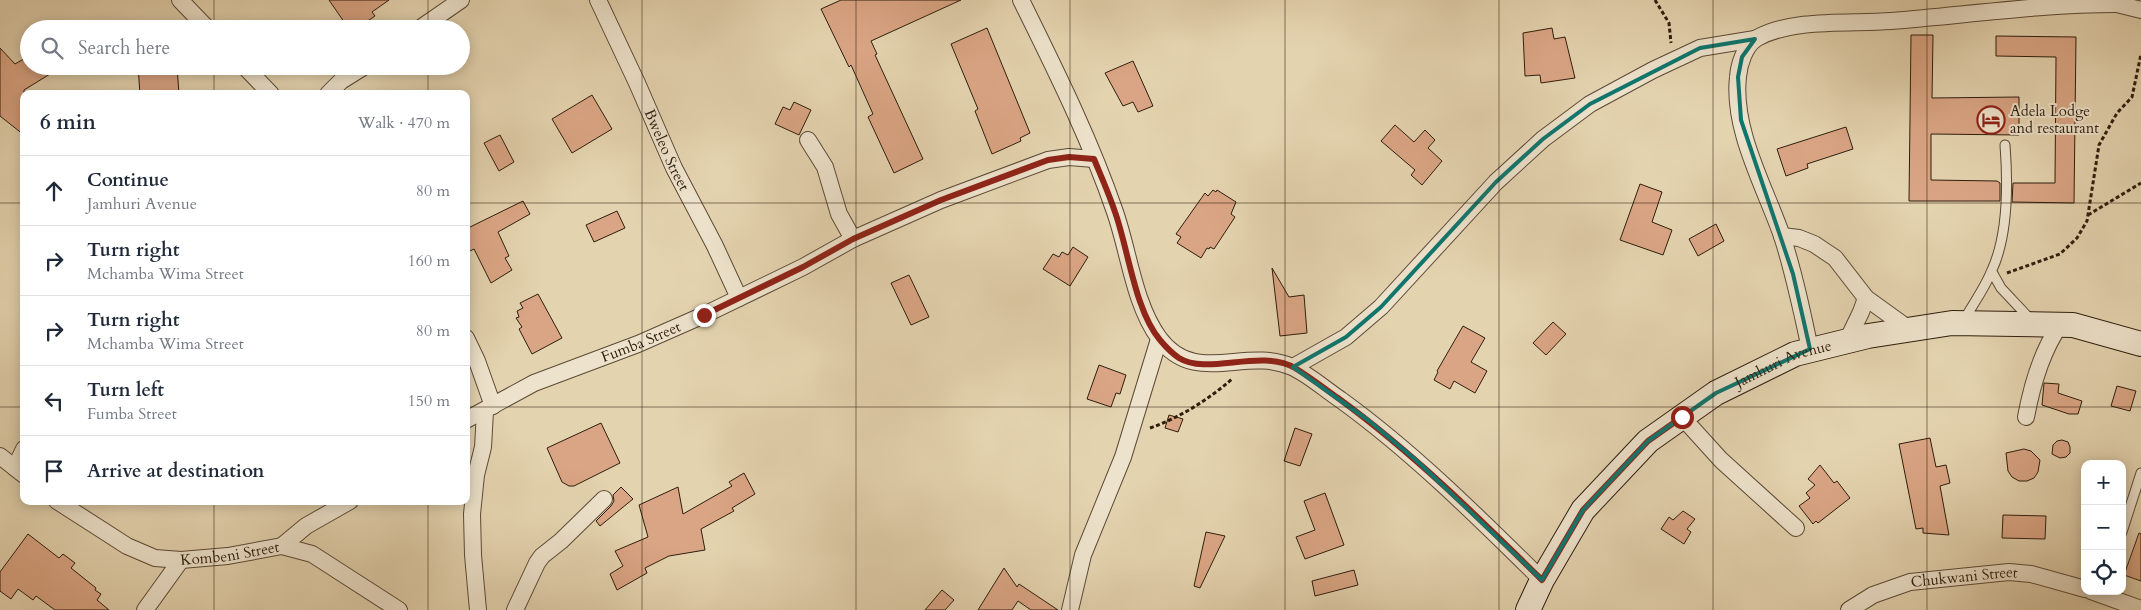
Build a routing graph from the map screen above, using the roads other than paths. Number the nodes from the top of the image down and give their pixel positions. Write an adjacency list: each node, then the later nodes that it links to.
1 (180, 0): 7 (street)
2 (461, 0): 8 (street)
3 (598, 0): 20 (street, Bweleo Street)
4 (1020, 0): 16 (street)
5 (2114, 2): 6 (street); 9 (street)
6 (2141, 10)
7 (199, 20)
8 (432, 20)
9 (1755, 39): 17 (street); 31 (street)
10 (253, 75): 12 (street)
11 (350, 75): 13 (street)
12 (267, 90)
13 (332, 90)
14 (808, 140): 18 (street)
15 (2005, 146): 19 (lane)
16 (1094, 159): 18 (street, Fumba Street); 26 (street)
17 (1782, 236): 21 (street); 30 (street)
18 (853, 239): 20 (street, Fumba Street)
19 (1993, 275): 22 (lane); 23 (lane)
20 (739, 298): 32 (street, Fumba Street)
21 (1866, 298): 25 (street); 27 (street)
22 (1962, 323): 23 (street, Jamhuri Avenue); 25 (street, Jamhuri Avenue)
23 (2035, 324): 24 (street, Jamhuri Avenue)
24 (2060, 325): 28 (street, Jamhuri Avenue); 35 (street)
25 (1909, 329): 27 (street, Jamhuri Avenue)
26 (1159, 339): 31 (street); 54 (street)
27 (1847, 341): 30 (street, Jamhuri Avenue)
28 (2141, 344)
29 (470, 346): 32 (street)
30 (1810, 349): 33 (street, Jamhuri Avenue)
31 (1293, 367): 46 (street)
32 (489, 409): 34 (street, Fumba Street); 52 (street)
33 (1682, 417): 43 (street); 46 (street, Jamhuri Avenue)
34 (470, 418)
35 (2026, 418)
36 (0, 456): 37 (street)
37 (19, 471)
38 (2141, 473): 42 (lane)
39 (604, 499): 53 (street)
40 (64, 505): 45 (street, Kombeni Street)
41 (343, 505): 44 (street)
42 (2126, 520)
43 (1796, 528)
44 (282, 546): 45 (street, Kombeni Street); 51 (street, Kombeni Street)
45 (181, 560): 50 (street)
46 (1542, 580): 55 (street, Jamhuri Avenue)
47 (2081, 588): 56 (street, Chukwani Street)
48 (2102, 595): 49 (street)
49 (2141, 609)
50 (144, 610)
51 (399, 610)
52 (478, 610)
53 (514, 610)
54 (1070, 610)
55 (1528, 610)
56 (1849, 610)

